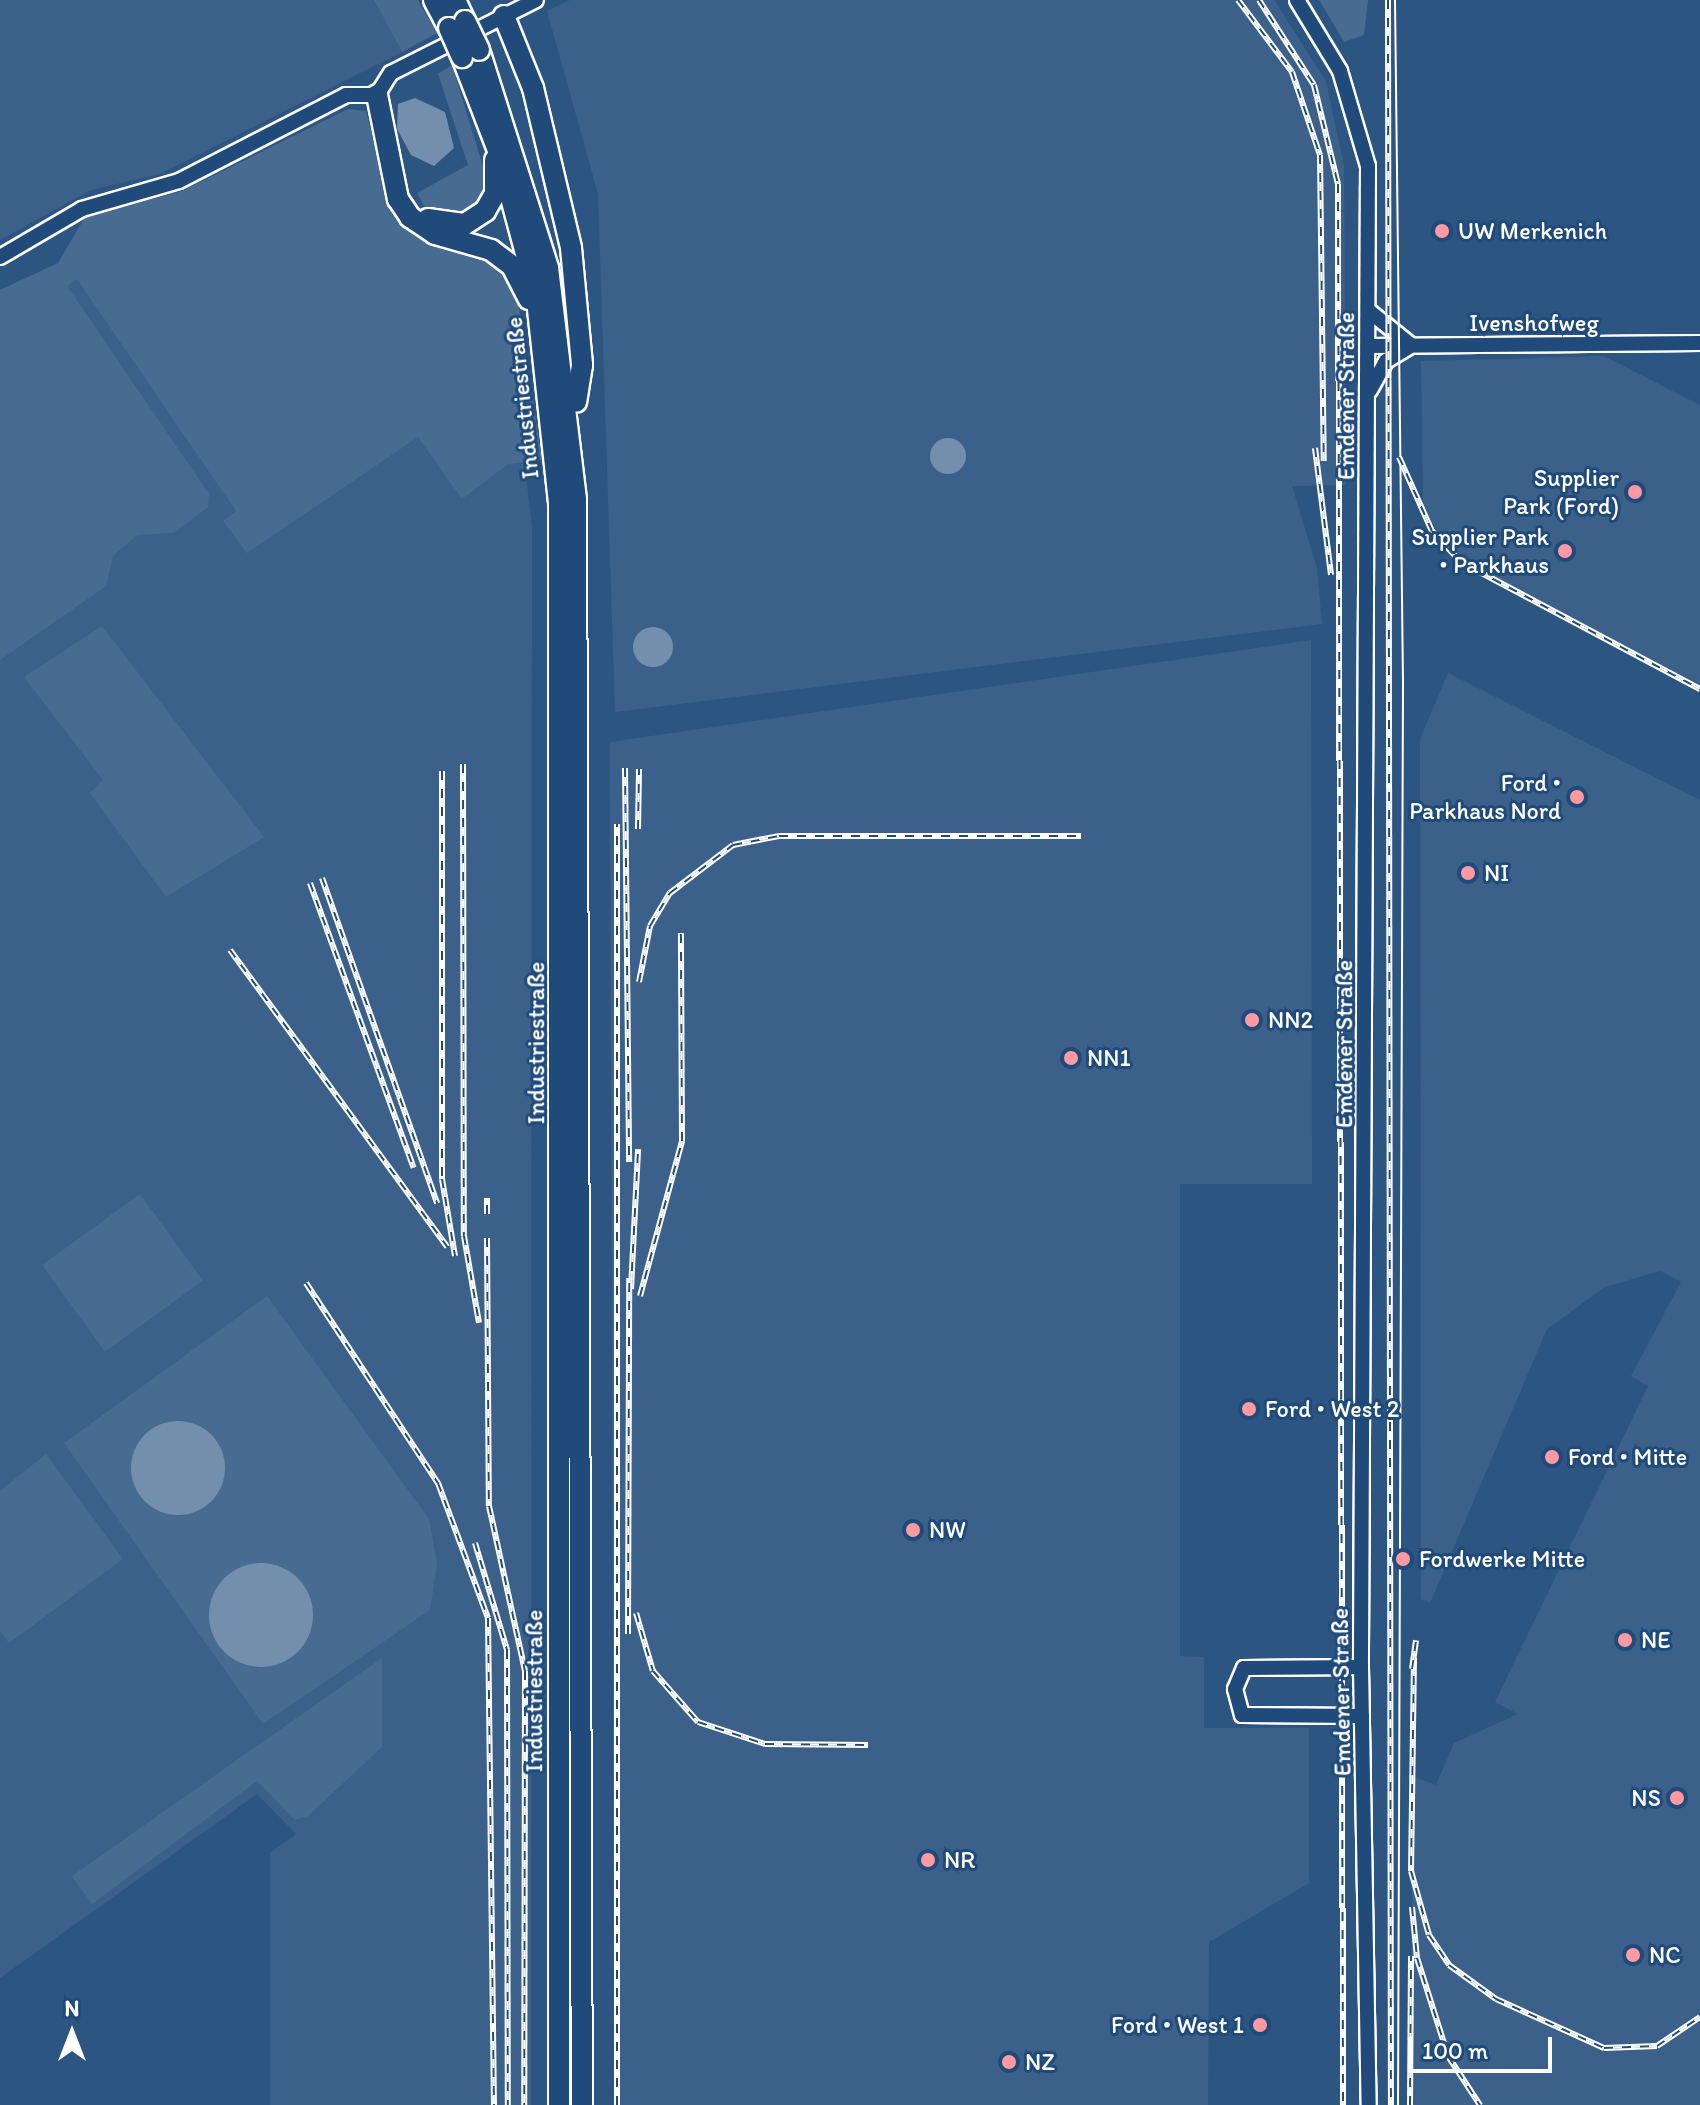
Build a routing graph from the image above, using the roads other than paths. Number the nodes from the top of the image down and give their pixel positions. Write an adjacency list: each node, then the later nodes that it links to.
1 (434, 0): 6 (highway, Industriestraße)
2 (455, 0): 6 (highway, Industriestraße)
3 (536, 0): 5 (street)
4 (1297, 0): 12 (street, Emdener Straße)
5 (504, 16): 8 (street); 18 (highway)
6 (457, 24): 7 (highway, Industriestraße, bridge)
7 (470, 54): 9 (highway, Industriestraße); 18 (highway, Industriestraße)
8 (377, 95): 10 (highway); 11 (street)
9 (495, 141): 10 (highway); 16 (highway, Industriestraße)
10 (392, 167): 16 (highway)
11 (0, 257)
12 (1369, 311): 14 (street, Emdener Straße); 15 (street)
13 (1700, 343): 15 (street, Ivenshofweg)
14 (1369, 346): 15 (street, Ivenshofweg); 17 (street, Emdener Straße)
15 (1413, 346): 17 (street)
16 (548, 371): 21 (highway, Industriestraße)
17 (1368, 394): 19 (street, Emdener Straße)
18 (572, 434): 22 (highway, Industriestraße)
19 (1361, 1667): 20 (street, Emdener Straße); 20 (street)
20 (1362, 1716): 23 (street, Emdener Straße)
21 (559, 2105)
22 (582, 2105)
23 (1369, 2105)

